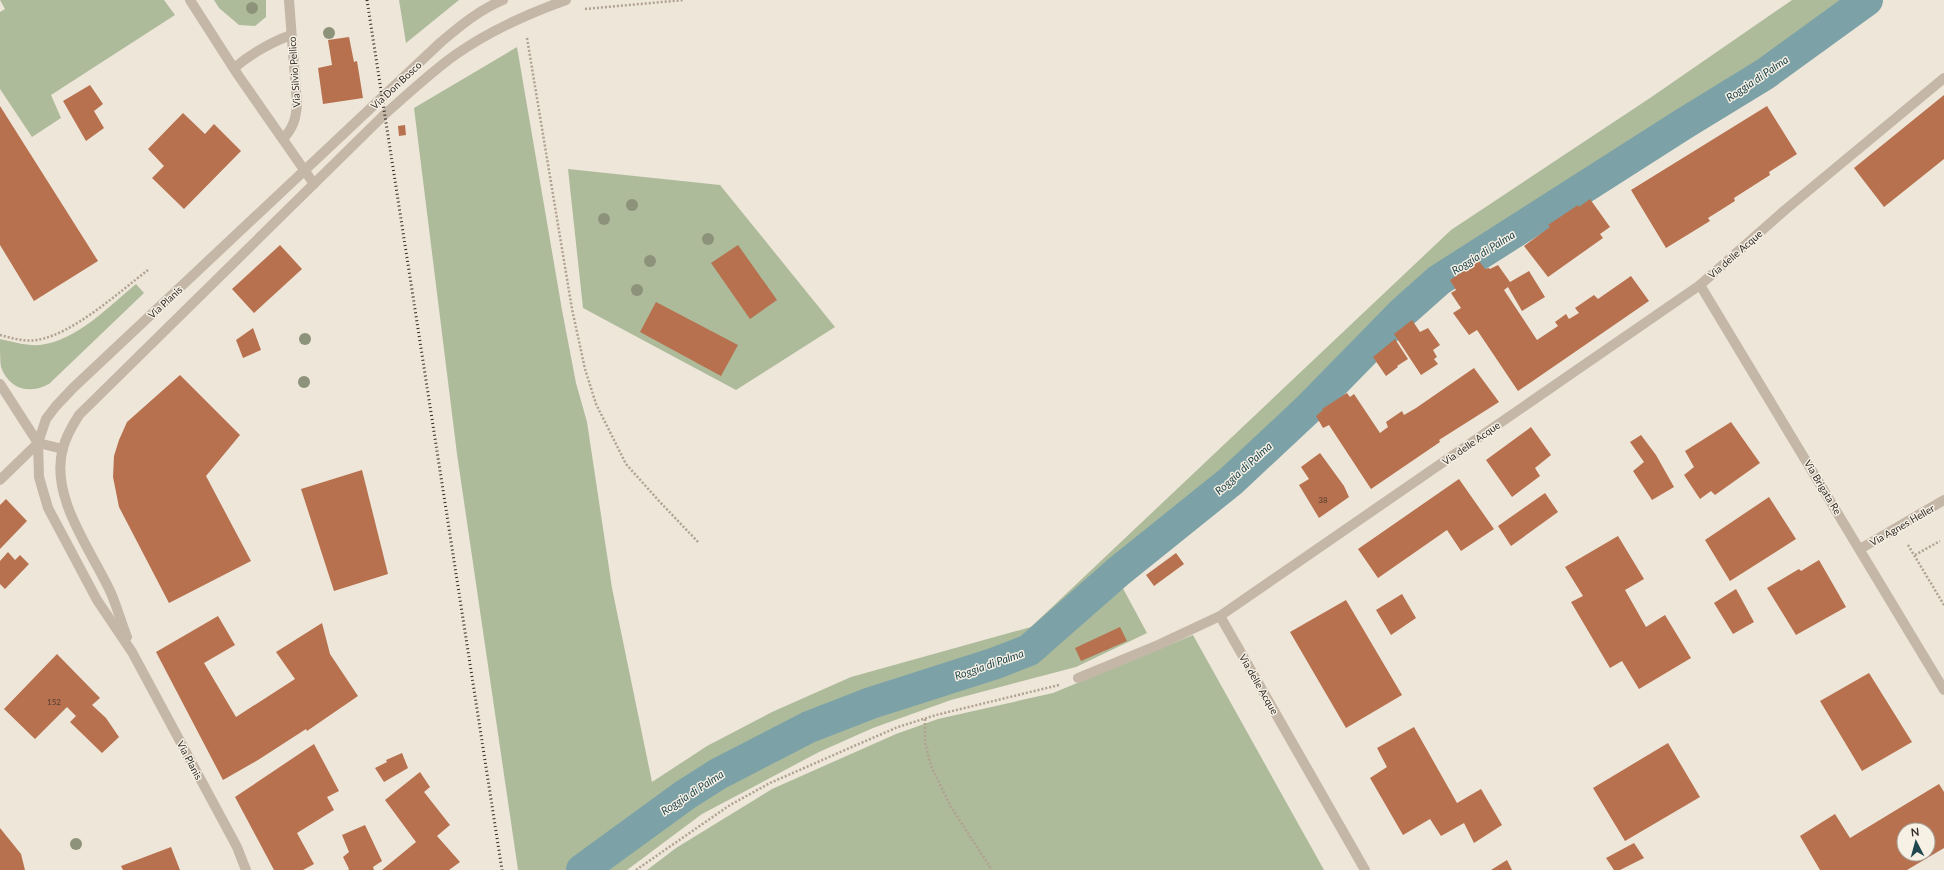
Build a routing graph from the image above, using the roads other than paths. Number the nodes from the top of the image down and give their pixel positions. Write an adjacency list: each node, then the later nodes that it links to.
1 (190, 0): 6 (street)
2 (289, 0): 5 (street, Via Silvio Pellico)
3 (503, 0): 9 (street, Via Don Bosco)
4 (566, 0): 10 (street, Via Don Bosco)
5 (291, 35): 6 (street); 8 (street, Via Silvio Pellico)
6 (234, 68): 8 (street)
7 (1944, 78): 11 (street, Via delle Acque)
8 (283, 139): 9 (street)
9 (305, 171): 10 (street); 13 (street, Via Planis)
10 (314, 184): 14 (street, Via Planis)
11 (1700, 285): 17 (street, Via Brigata Re); 18 (street, Via delle Acque)
12 (0, 384): 13 (street)
13 (38, 443): 14 (street); 15 (street); 19 (street, Via Planis)
14 (63, 449): 19 (street, Via Planis)
15 (0, 480)
16 (1944, 500): 17 (street, Via Agnes Heller)
17 (1860, 549): 21 (street, Via Brigata Re)
18 (1220, 616): 20 (street); 23 (street, Via delle Acque)
19 (132, 652): 22 (street, Via Planis)
20 (1078, 678)
21 (1944, 690)
22 (246, 870)
23 (1364, 870)

